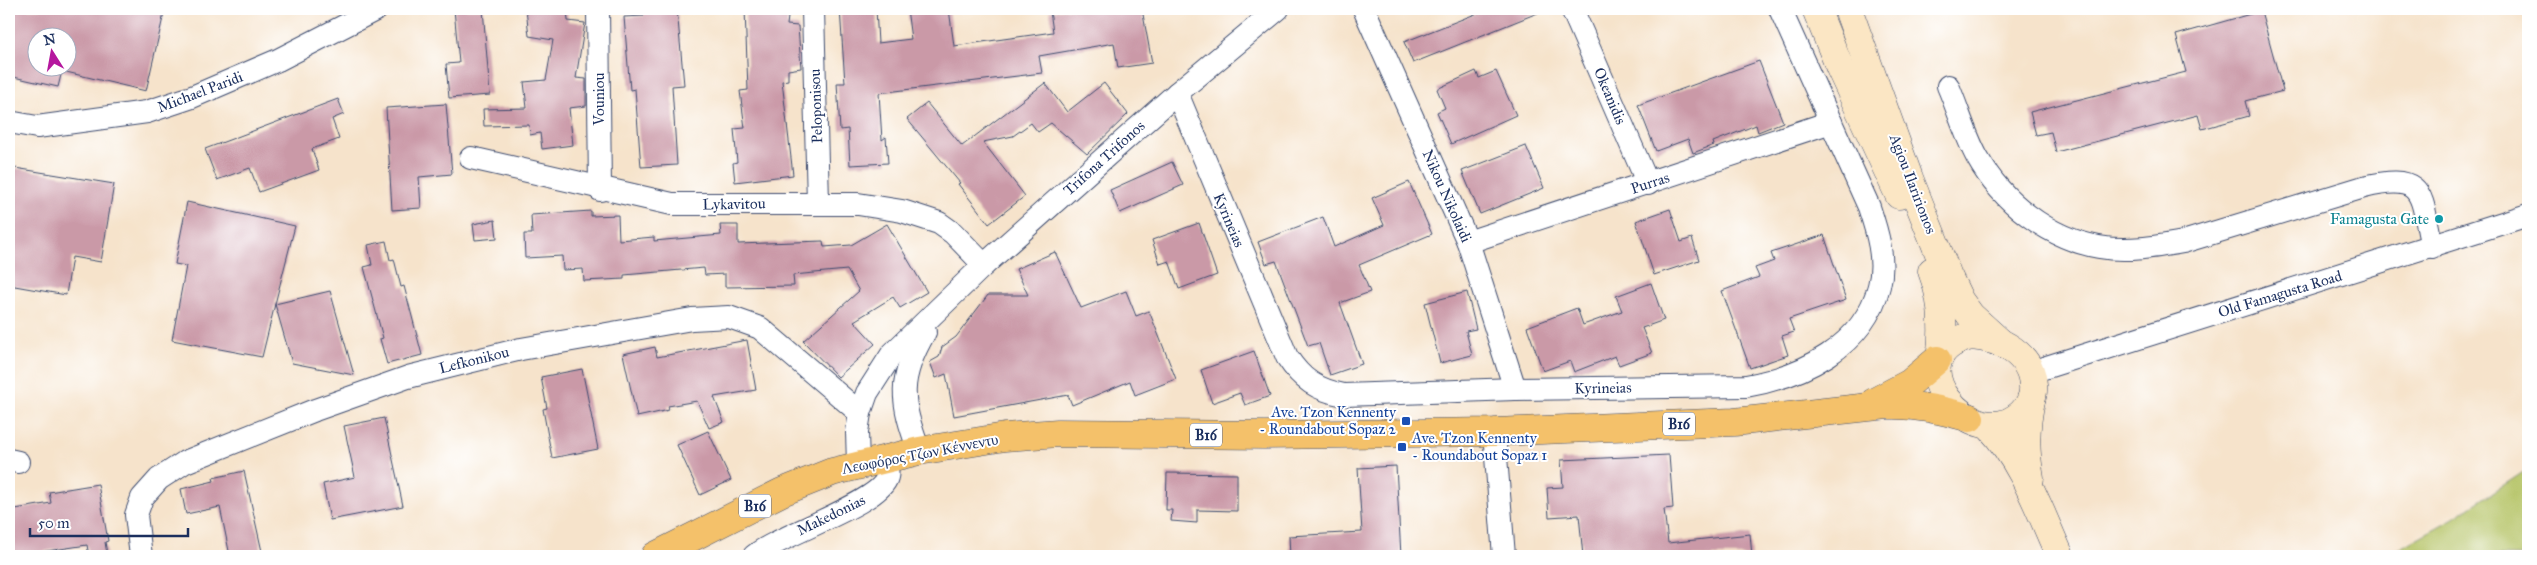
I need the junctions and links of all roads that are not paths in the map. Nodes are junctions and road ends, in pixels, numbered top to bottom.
1 (377, 9) edge
2 (598, 9) edge
3 (813, 9) edge
4 (1278, 9) edge
5 (1364, 9) edge
6 (1572, 9) edge
7 (1780, 9) edge
8 (1816, 9) edge
9 (1848, 9) edge
10 (1948, 86) dead end
11 (1177, 94) junction
12 (9, 122) edge
13 (1831, 122) junction
14 (471, 158) dead end
15 (1648, 184) junction
16 (600, 190) junction
17 (818, 203) junction
18 (2528, 215) edge
19 (1468, 242) junction
20 (2432, 247) junction
21 (984, 265) junction
22 (936, 314) junction
23 (2002, 344) junction
24 (1939, 356) junction
25 (2031, 372) junction
26 (1515, 389) junction
27 (2031, 400) junction
28 (1863, 406) junction
29 (860, 413) junction
30 (1979, 422) junction
31 (1494, 432) junction
32 (919, 451) junction
33 (870, 462) junction
34 (2033, 497) junction
35 (141, 556) edge
36 (655, 556) edge
37 (754, 556) edge
38 (1504, 556) edge
39 (2060, 556) edge

1 - 12 street, Michael Paridi
2 - 16 street, Vouniou
3 - 17 street, Peloponisou
4 - 11 street, Trifona Trifonos
5 - 19 street, Nikou Nikolaidi
6 - 15 street, Okeanidis
7 - 13 street, Kyrineias
8 - 24 main road, Agiou Ilaririonos
9 - 23 main road, Agiou Ilaririonos
10 - 20 street
11 - 21 street, Trifona Trifonos
11 - 26 street, Kyrineias
13 - 15 street, Purras
13 - 26 street, Kyrineias
14 - 16 street, Lykavitou
15 - 19 street, Purras
16 - 17 street, Lykavitou
17 - 21 street, Lykavitou
18 - 20 street, Old Famagusta Road
19 - 26 street, Nikou Nikolaidi
20 - 25 street, Old Famagusta Road
21 - 22 street, Trifona Trifonos
22 - 29 street, Trifona Trifonos
22 - 32 street, Trifona Trifonos
23 - 24 main road
23 - 25 main road
24 - 28 main road, B16
24 - 30 main road
25 - 27 main road
27 - 30 main road
27 - 34 main road
28 - 30 main road, B16
28 - 31 main road, Λεωφόρος Τζων Κέννεντυ / B16
29 - 33 street, Trifona Trifonos
29 - 35 street, Lefkonikou
30 - 34 main road
31 - 32 main road, Λεωφόρος Τζων Κέννεντυ / B16
31 - 38 street
32 - 33 main road, Λεωφόρος Τζων Κέννεντυ / B16
33 - 36 main road, Λεωφόρος Τζων Κέννεντυ / B16
33 - 37 street, Makedonias
34 - 39 main road

